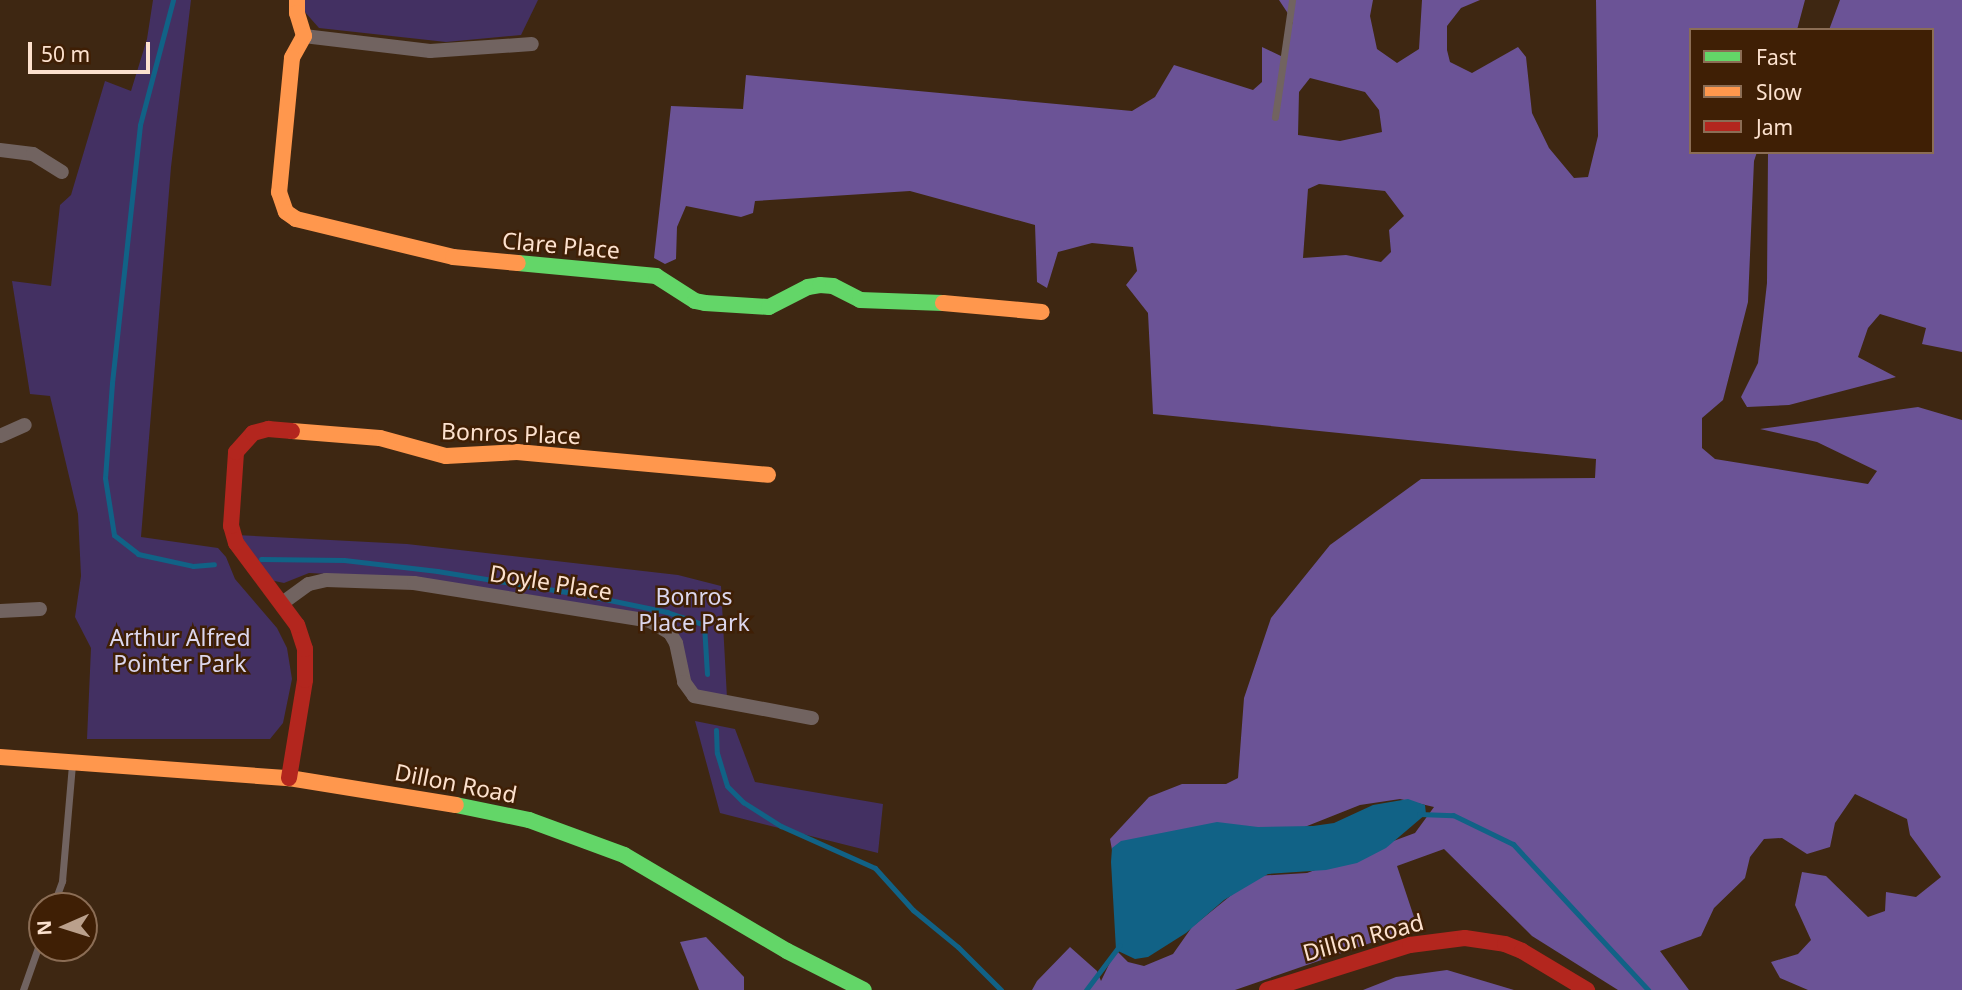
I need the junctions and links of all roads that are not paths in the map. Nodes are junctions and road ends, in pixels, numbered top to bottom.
1 (297, 0) edge
2 (1292, 0) edge
3 (304, 36) junction
4 (532, 44) dead end
5 (1275, 117) dead end
6 (0, 150) edge
7 (62, 172) dead end
8 (1042, 312) dead end
9 (25, 425) dead end
10 (0, 436) edge
11 (768, 475) dead end
12 (281, 604) junction
13 (40, 609) dead end
14 (0, 611) edge
15 (812, 718) dead end
16 (0, 757) edge
17 (72, 763) junction
18 (289, 778) junction
19 (58, 892) edge
20 (33, 962) edge
21 (23, 990) edge
22 (864, 990) edge
23 (1267, 990) edge
24 (1587, 990) edge

1 - 3 street
2 - 5 lane
3 - 4 street
3 - 8 street, Clare Place
6 - 7 street
9 - 10 street
11 - 12 street, Bonros Place
12 - 15 street, Doyle Place
12 - 18 street, Bonros Place
13 - 14 street
16 - 17 street, Dillon Road
17 - 18 street, Dillon Road
17 - 19 lane
18 - 22 street, Dillon Road
20 - 21 lane
23 - 24 street, Dillon Road

